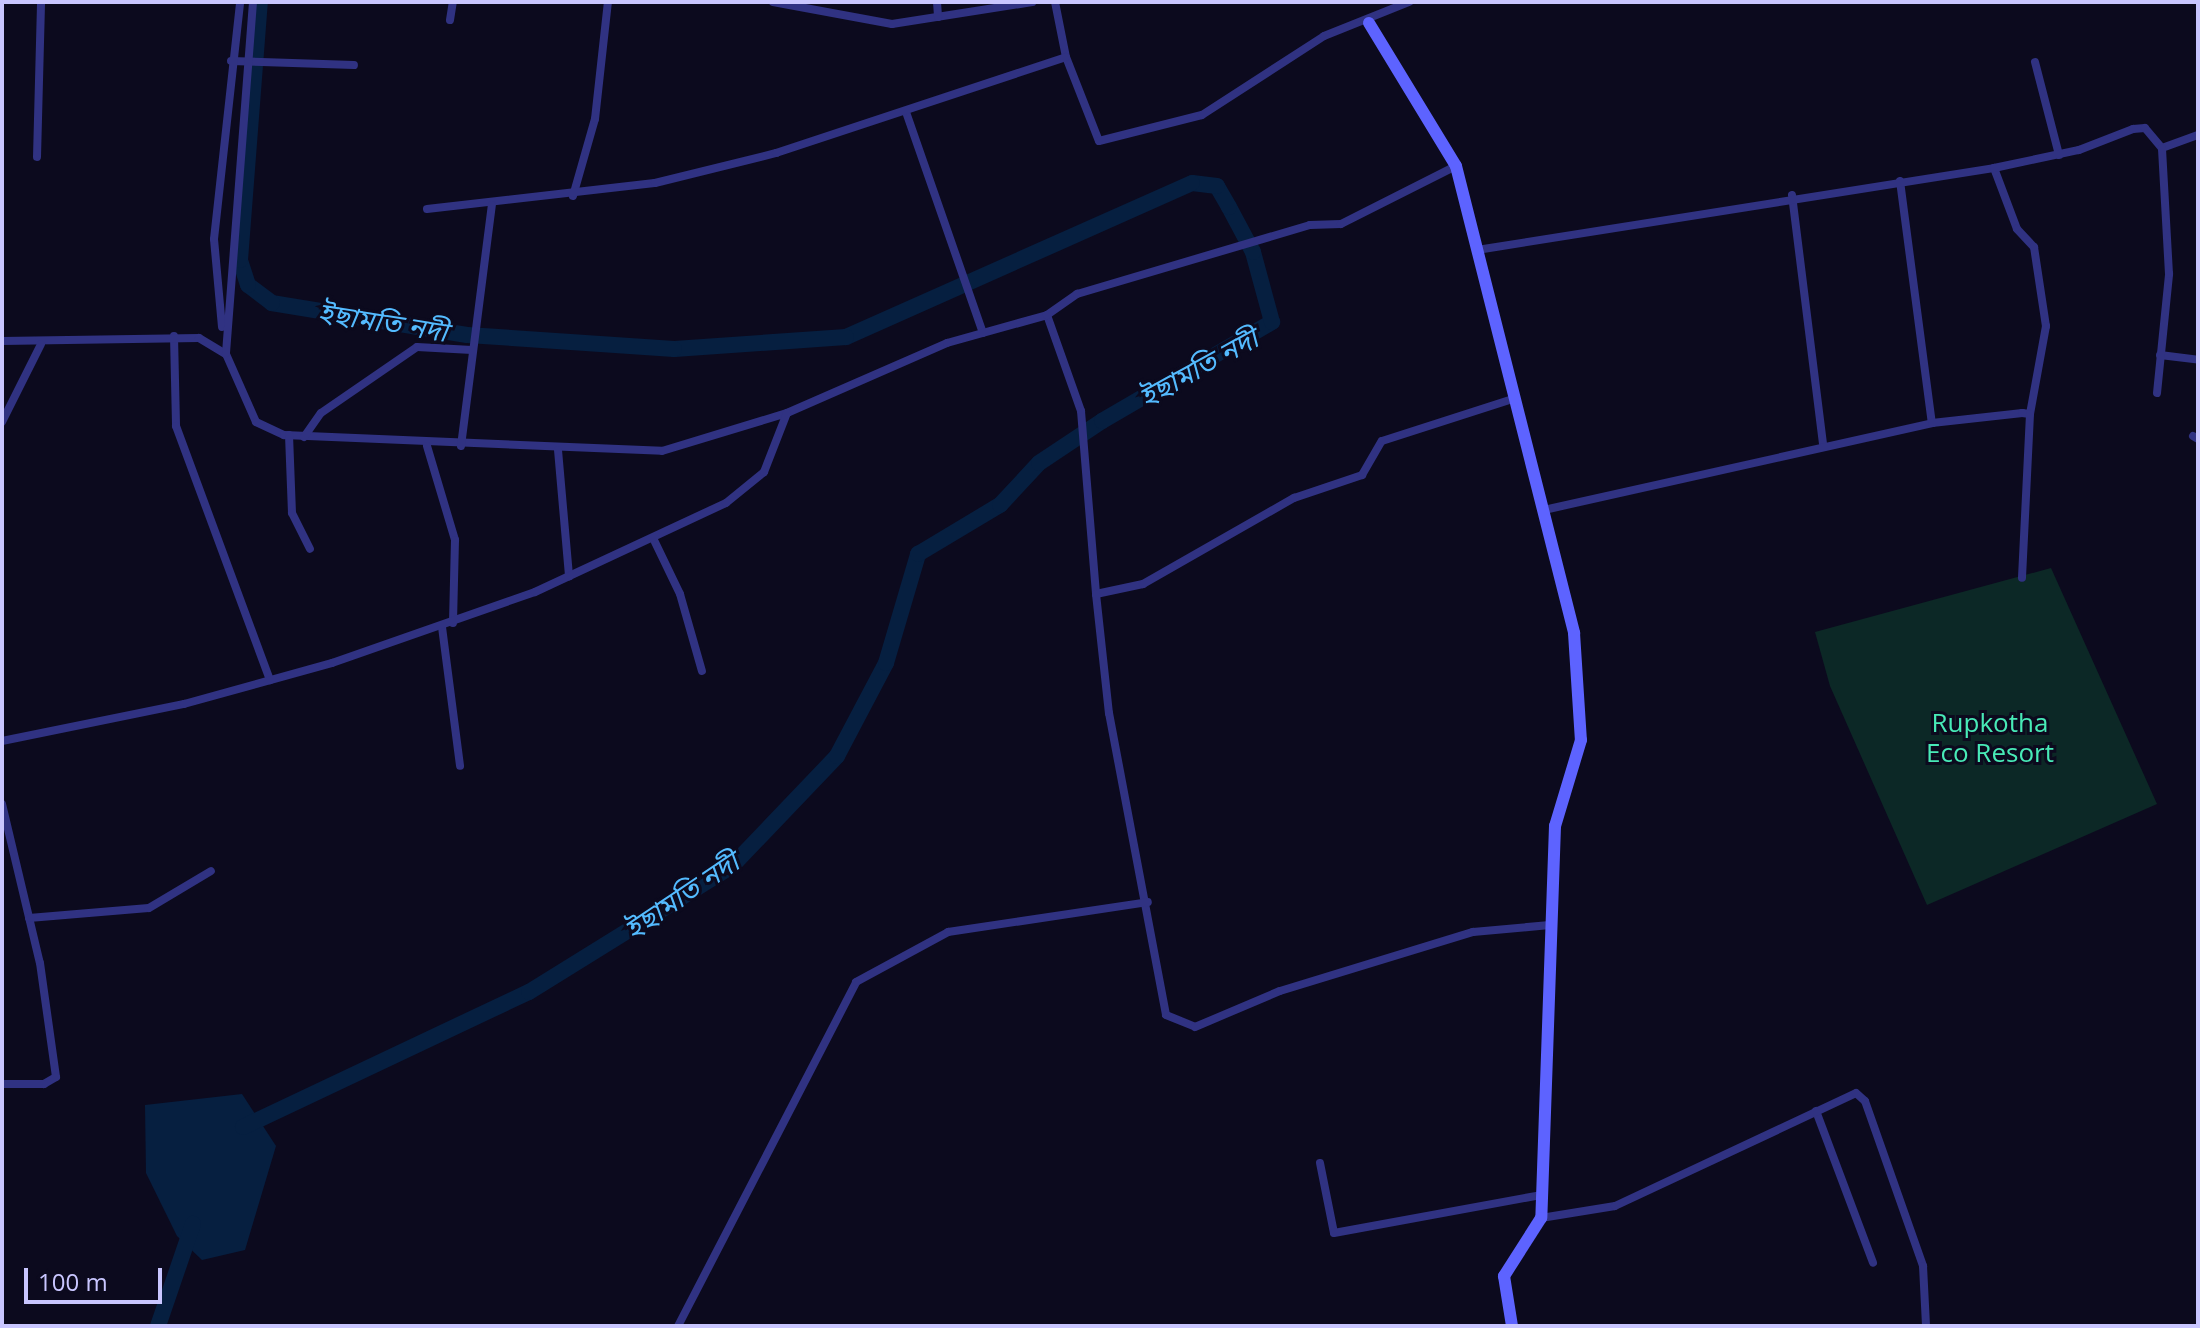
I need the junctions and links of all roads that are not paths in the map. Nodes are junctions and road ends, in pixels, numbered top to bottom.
1 (41, 2) edge
2 (240, 2) edge
3 (253, 2) edge
4 (453, 2) edge
5 (608, 2) edge
6 (773, 2) edge
7 (937, 2) edge
8 (1032, 2) edge
9 (1055, 2) edge
10 (1409, 2) edge
11 (938, 17) junction
12 (450, 20) dead end
13 (1369, 23) junction
14 (1066, 57) junction
15 (231, 61) junction
16 (2035, 62) dead end
17 (354, 65) dead end
18 (906, 112) junction
19 (2198, 135) edge
20 (2162, 148) junction
21 (2059, 155) junction
22 (37, 157) dead end
23 (1456, 166) junction
24 (1994, 168) junction
25 (1900, 181) junction
26 (1792, 195) junction
27 (573, 196) junction
28 (492, 205) junction
29 (427, 209) dead end
30 (1477, 250) junction
31 (1047, 315) junction
32 (983, 333) junction
33 (174, 336) junction
34 (2, 341) edge
35 (41, 344) junction
36 (472, 349) junction
37 (224, 351) junction
38 (2160, 355) junction
39 (2198, 360) edge
40 (2157, 393) dead end
41 (1513, 399) junction
42 (787, 413) junction
43 (2030, 414) junction
44 (2, 422) edge
45 (1932, 423) junction
46 (289, 435) junction
47 (304, 437) junction
48 (1823, 445) junction
49 (427, 446) junction
50 (461, 446) junction
51 (558, 450) junction
52 (1544, 510) junction
53 (654, 540) junction
54 (310, 549) dead end
55 (569, 577) junction
56 (2022, 578) dead end
57 (1096, 594) junction
58 (453, 623) junction
59 (442, 627) junction
60 (702, 671) dead end
61 (270, 680) junction
62 (2, 741) edge
63 (460, 766) dead end
64 (2, 804) edge
65 (211, 871) dead end
66 (1148, 902) junction
67 (29, 918) junction
68 (1550, 925) junction
69 (2, 1084) edge
70 (1816, 1111) junction
71 (1320, 1163) dead end
72 (1541, 1195) junction
73 (1541, 1218) junction
74 (1873, 1263) dead end
75 (678, 1326) edge
76 (1512, 1326) edge
77 (1926, 1326) edge

1 - 22 street
2 - 15 street
3 - 37 street
4 - 12 street
5 - 27 street
6 - 11 street
7 - 11 street
8 - 11 street
9 - 14 street
10 - 13 street
13 - 14 street
13 - 23 street
14 - 18 street
15 - 17 street
15 - 37 street
16 - 21 street
18 - 27 street
18 - 32 street
19 - 20 street
20 - 21 street
20 - 38 street
21 - 24 street
23 - 30 street
23 - 31 street
24 - 25 street
24 - 43 street
25 - 26 street
25 - 45 street
26 - 30 street
26 - 48 street
27 - 28 street
28 - 29 street
28 - 36 street
30 - 41 street
31 - 32 street
31 - 57 street
32 - 42 street
33 - 35 street
33 - 37 street
33 - 61 street
34 - 35 street
35 - 44 street
36 - 47 street
36 - 50 street
37 - 46 street
38 - 39 street
38 - 40 street
41 - 52 street
41 - 57 street
42 - 51 street
42 - 53 street
43 - 45 street
43 - 56 street
45 - 48 street
46 - 47 street
46 - 54 street
47 - 49 street
48 - 52 street
49 - 50 street
49 - 58 street
50 - 51 street
51 - 55 street
52 - 68 street
53 - 55 street
53 - 60 street
55 - 58 street
57 - 66 street
58 - 59 street
59 - 61 street
59 - 63 street
61 - 62 street
64 - 67 street
65 - 67 street
66 - 68 street
66 - 75 street
67 - 69 street
68 - 72 street
70 - 73 street
70 - 74 street
70 - 77 street
71 - 72 street
72 - 73 street
73 - 76 street

